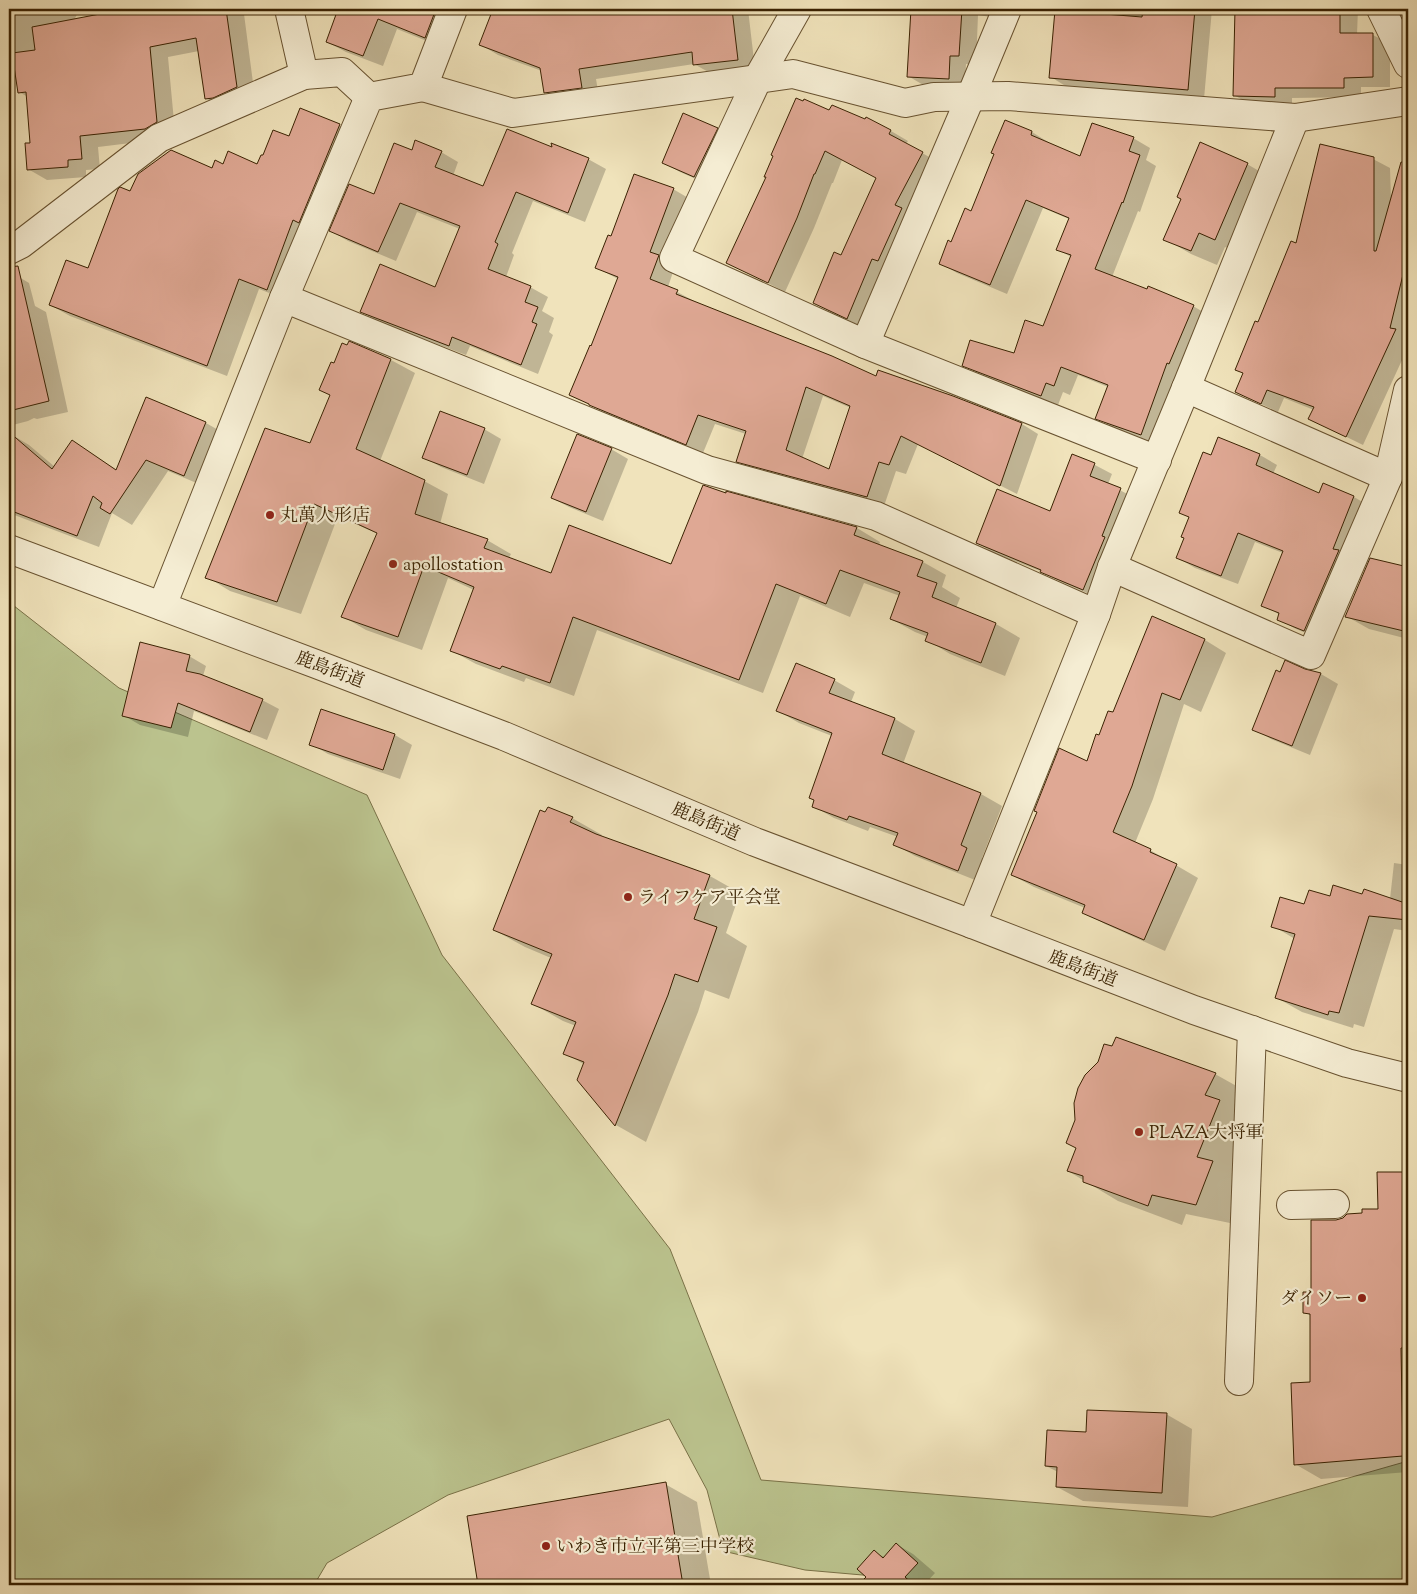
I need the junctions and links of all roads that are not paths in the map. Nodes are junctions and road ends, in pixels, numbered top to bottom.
1 (289, 9) edge
2 (453, 9) edge
3 (797, 9) edge
4 (1007, 9) edge
5 (1381, 9) edge
6 (1408, 64) edge
7 (304, 75) junction
8 (758, 78) junction
9 (423, 87) junction
10 (971, 96) junction
11 (369, 97) junction
12 (1408, 101) edge
13 (1295, 118) junction
14 (9, 250) edge
15 (284, 298) junction
16 (865, 344) junction
17 (1186, 388) junction
18 (1408, 390) edge
19 (1157, 460) junction
20 (1388, 477) junction
21 (9, 549) edge
22 (1112, 567) junction
23 (162, 606) junction
24 (1096, 614) junction
25 (972, 924) junction
26 (1252, 1030) junction
27 (1408, 1078) edge
28 (1291, 1205) dead end
29 (1346, 1207) dead end
30 (1239, 1381) dead end

1 - 7 street
2 - 9 street
3 - 8 street
4 - 10 street
5 - 6 street
7 - 11 street
7 - 14 street
8 - 9 street
8 - 10 street
8 - 16 street
9 - 11 street
10 - 13 street
10 - 16 street
11 - 15 street
12 - 13 street
13 - 17 street
15 - 23 street
15 - 24 street
16 - 19 street
17 - 19 street
17 - 20 street
18 - 20 street
19 - 22 street
20 - 22 street
21 - 23 street, 鹿島街道
22 - 24 street
23 - 25 street, 鹿島街道
24 - 25 street
25 - 26 street, 鹿島街道
26 - 27 street, 鹿島街道
26 - 30 street
28 - 29 street

